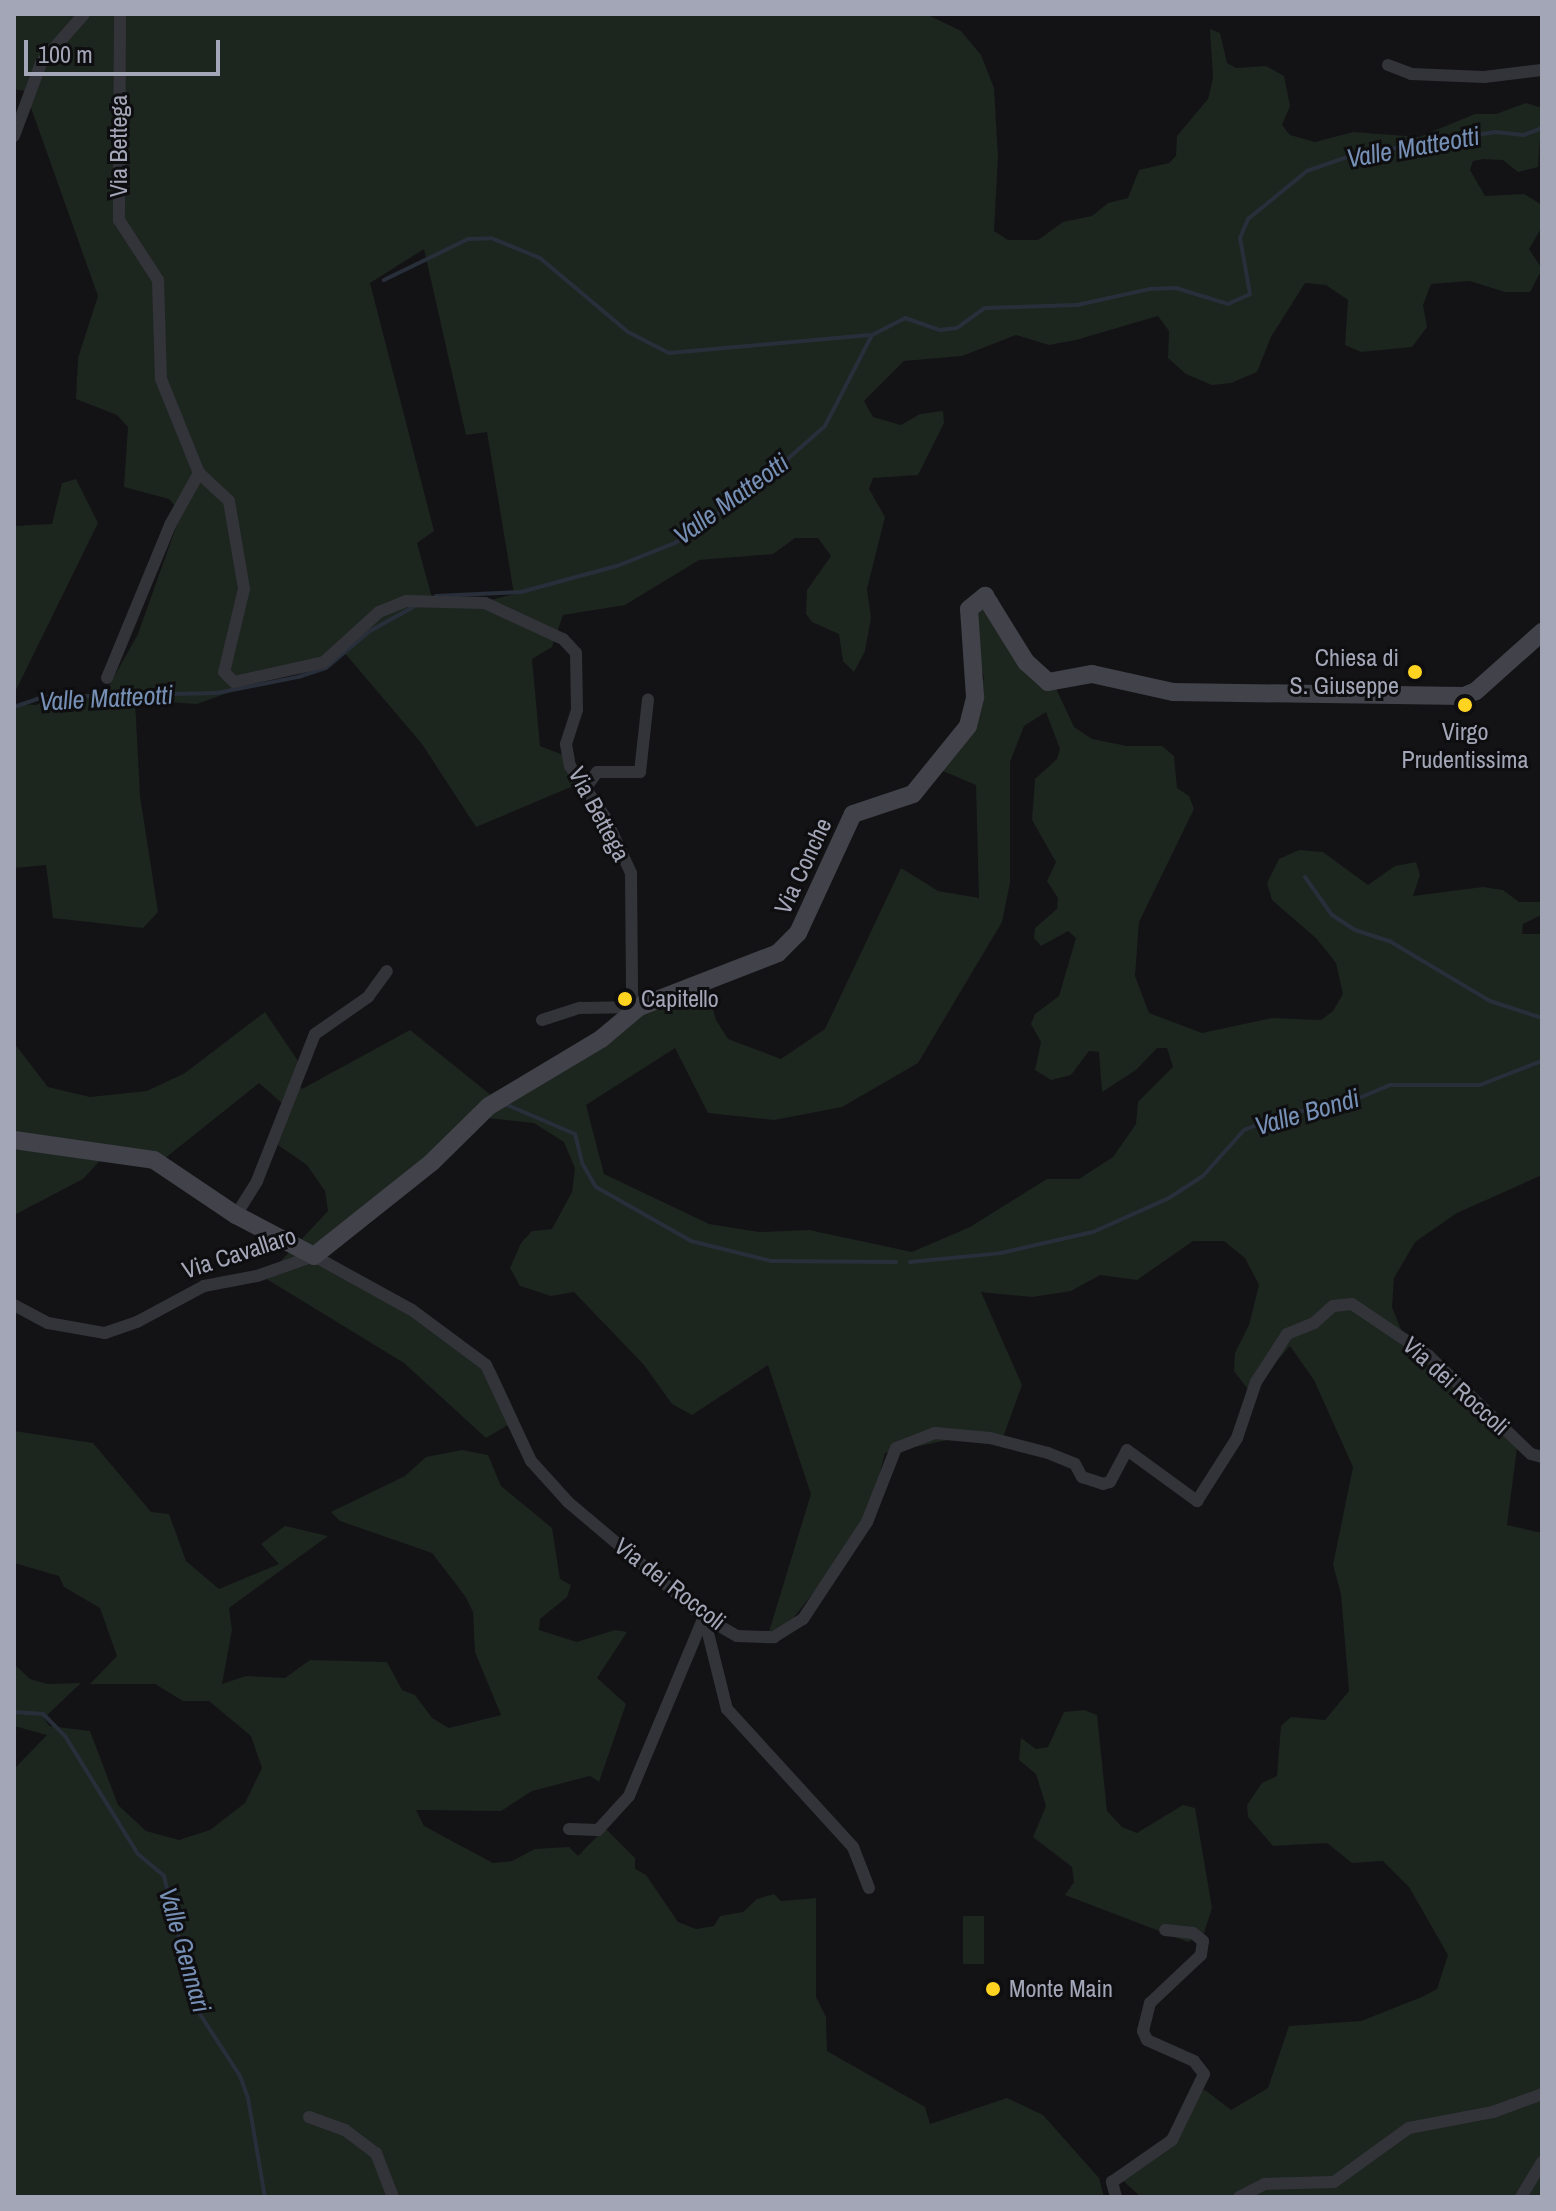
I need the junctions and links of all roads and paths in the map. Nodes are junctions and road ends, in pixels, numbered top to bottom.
1 (84, 14) edge
2 (120, 14) edge
3 (1388, 65) dead end
4 (1542, 70) edge
5 (14, 136) edge
6 (199, 473) junction
7 (1539, 642) edge
8 (107, 678) dead end
9 (648, 699) dead end
10 (584, 790) junction
11 (387, 971) dead end
12 (639, 1007) junction
13 (542, 1020) dead end
14 (14, 1140) edge
15 (236, 1215) junction
16 (314, 1256) junction
17 (14, 1305) edge
18 (1542, 1457) edge
19 (704, 1617) junction
20 (569, 1829) dead end
21 (869, 1888) dead end
22 (1165, 1930) dead end
23 (1542, 2094) edge
24 (309, 2117) dead end
25 (1542, 2162) edge
26 (393, 2197) edge
27 (1116, 2197) edge
28 (1239, 2197) edge
29 (1521, 2197) edge

1 - 5 street
2 - 6 street, Via Bettega
3 - 4 street
6 - 8 street
6 - 10 street, Via Bettega
7 - 12 street, Via Conche
9 - 10 street
10 - 12 street, Via Bettega
11 - 15 street
12 - 13 street
12 - 16 street, Via Conche
14 - 15 street, Via Cavallaro
15 - 16 street, Via Cavallaro
16 - 17 street, Via Cavallaro
16 - 19 street, Via dei Roccoli
18 - 19 street, Via dei Roccoli
19 - 20 street
19 - 21 street
22 - 27 street
23 - 28 street
24 - 26 street
25 - 29 street

